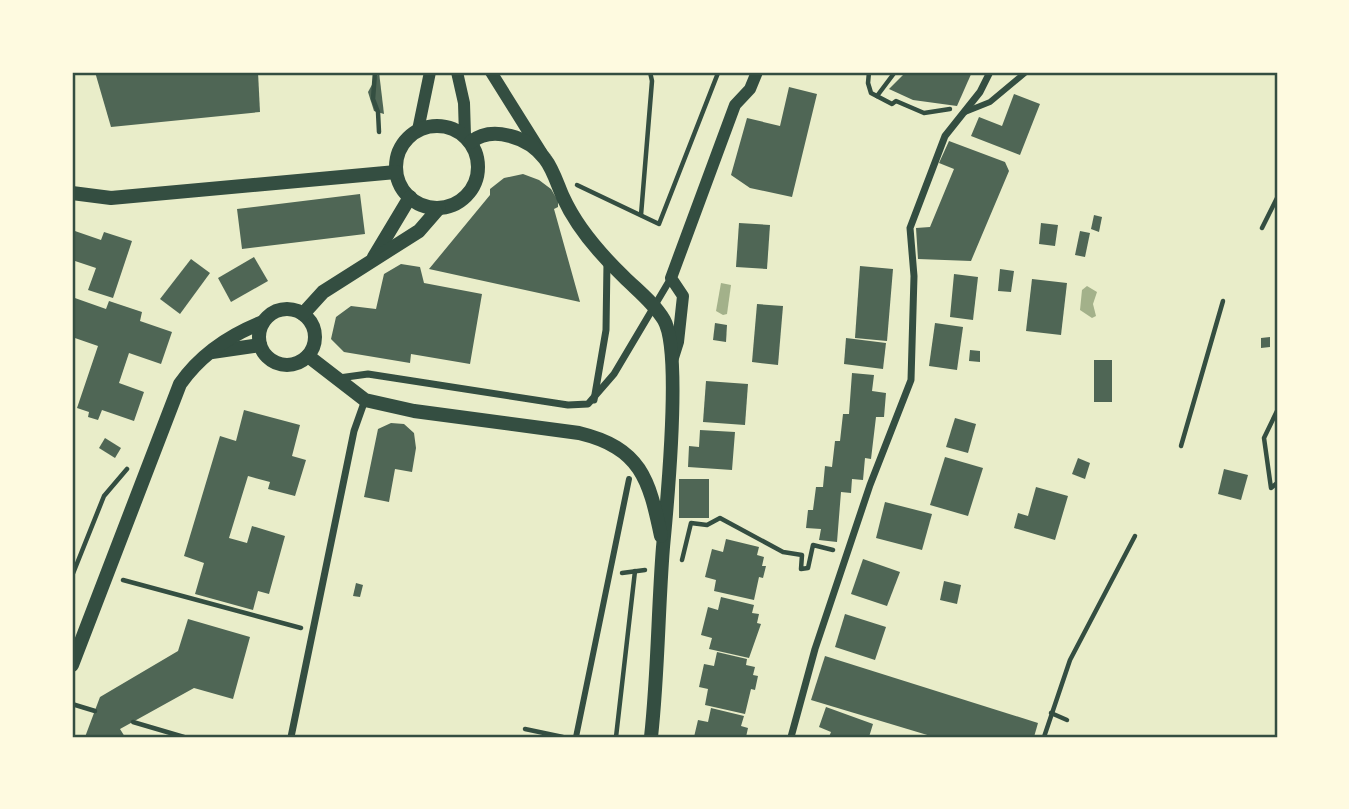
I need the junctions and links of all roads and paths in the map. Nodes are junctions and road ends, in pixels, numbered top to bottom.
1 (375, 72) edge
2 (430, 72) edge
3 (457, 72) edge
4 (491, 72) edge
5 (650, 72) edge
6 (715, 72) edge
7 (757, 72) edge
8 (869, 72) edge
9 (895, 72) edge
10 (990, 72) edge
11 (1026, 72) edge
12 (877, 96) junction
13 (966, 110) junction
14 (418, 130) junction
15 (379, 132) dead end
16 (468, 139) junction
17 (545, 158) junction
18 (396, 172) junction
19 (578, 185) dead end
20 (72, 193) edge
21 (410, 197) junction
22 (1277, 198) edge
23 (439, 208) junction
24 (641, 215) junction
25 (1262, 229) dead end
26 (373, 258) junction
27 (607, 261) junction
28 (671, 278) junction
29 (1223, 301) dead end
30 (655, 308) junction
31 (303, 314) junction
32 (263, 322) junction
33 (260, 345) junction
34 (212, 352) junction
35 (308, 356) junction
36 (671, 364) junction
37 (338, 378) junction
38 (365, 400) junction
39 (593, 401) junction
40 (1277, 411) edge
41 (1181, 446) dead end
42 (130, 466) dead end
43 (629, 479) dead end
44 (1277, 482) edge
45 (1135, 536) dead end
46 (663, 548) junction
47 (848, 554) junction
48 (663, 569) junction
49 (635, 571) junction
50 (609, 574) junction
51 (106, 575) junction
52 (72, 576) edge
53 (312, 631) junction
54 (72, 666) edge
55 (72, 704) edge
56 (95, 711) dead end
57 (1051, 713) junction
58 (1067, 720) dead end
59 (133, 722) dead end
60 (525, 729) dead end
61 (556, 736) edge
62 (184, 737) edge
63 (291, 737) edge
64 (576, 737) edge
65 (616, 737) edge
66 (651, 737) edge
67 (791, 737) edge
68 (1044, 737) edge

1 - 15 path
2 - 14 street
3 - 16 street
4 - 17 street
5 - 24 path
6 - 24 path
7 - 28 street
8 - 12 path
9 - 12 path
10 - 13 street
11 - 13 street
12 - 13 path
13 - 47 street
14 - 16 main road
14 - 18 main road
16 - 17 main road
16 - 23 main road
17 - 27 main road
18 - 20 main road
18 - 21 main road
19 - 24 path
21 - 23 main road
21 - 26 main road
22 - 25 lane
23 - 26 main road
26 - 31 main road
27 - 30 main road
27 - 39 street
28 - 30 street
28 - 36 street
29 - 41 lane
30 - 36 main road
30 - 39 street
31 - 32 main road
31 - 35 main road
32 - 33 main road
32 - 34 main road
33 - 34 main road
33 - 35 main road
34 - 51 main road
35 - 37 main road
36 - 46 main road
37 - 38 main road
37 - 39 street
38 - 46 main road
38 - 53 street
40 - 44 path
42 - 52 path
43 - 50 street
45 - 57 lane
46 - 48 main road
47 - 48 path
47 - 67 street
48 - 49 path
48 - 66 main road
49 - 50 path
49 - 65 path
50 - 64 street
51 - 53 path
51 - 54 main road
53 - 63 street
55 - 56 path
57 - 58 lane
57 - 68 lane
59 - 62 path
60 - 61 path

